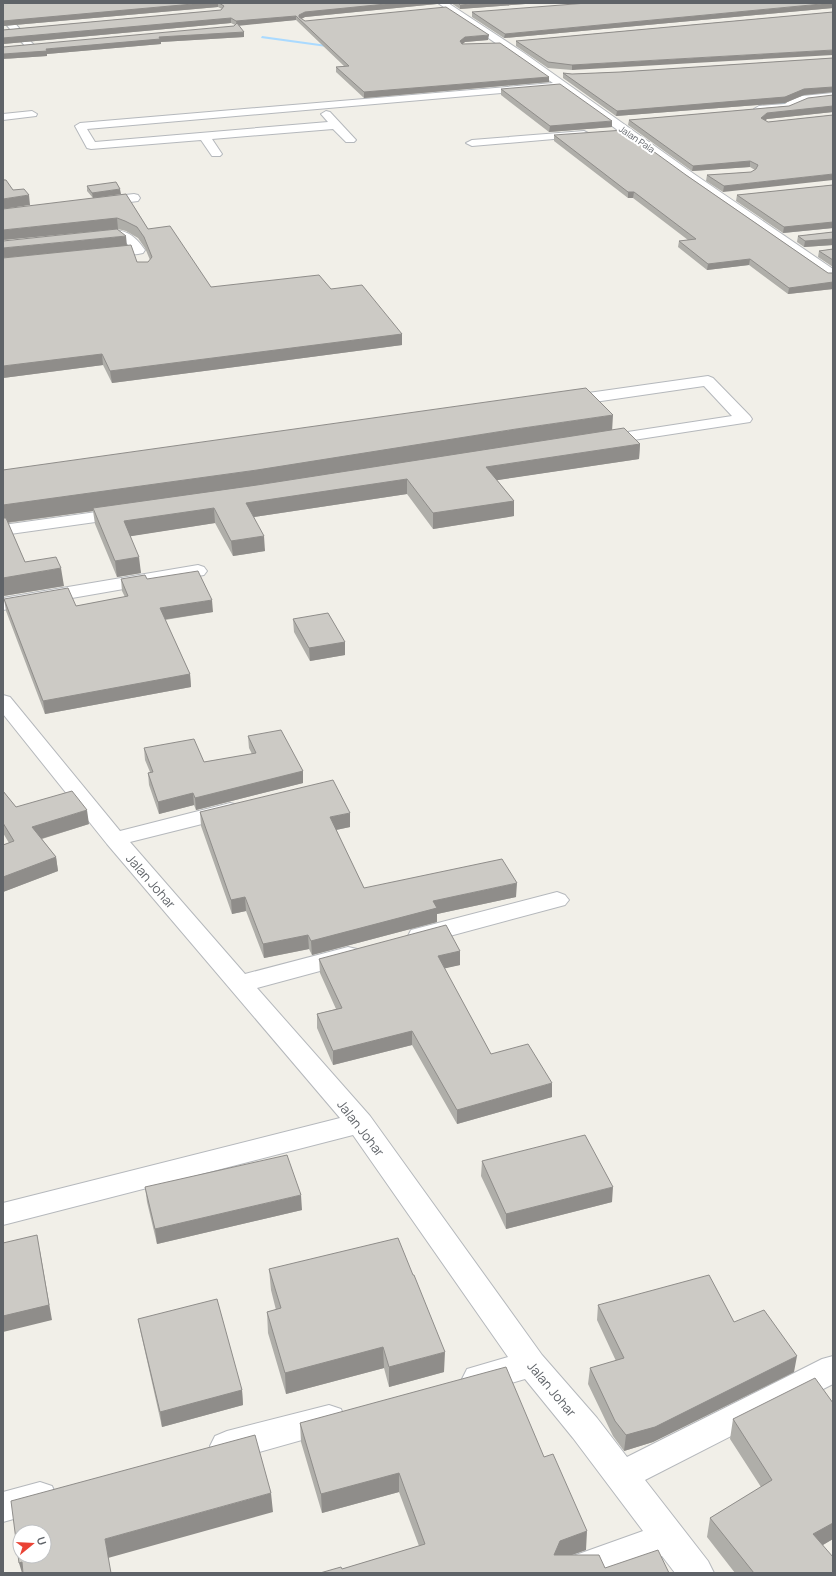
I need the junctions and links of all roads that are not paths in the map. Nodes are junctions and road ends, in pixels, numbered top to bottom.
1 (441, 6) edge
2 (473, 13) edge
3 (458, 14) junction
4 (3, 15) edge
5 (30, 28) edge
6 (14, 29) junction
7 (3, 30) edge
8 (518, 41) edge
9 (502, 43) junction
10 (488, 44) edge
11 (16, 46) edge
12 (564, 80) junction
13 (833, 96) edge
14 (319, 106) junction
15 (750, 110) edge
16 (32, 114) dead end
17 (3, 117) edge
18 (336, 125) junction
19 (628, 129) junction
20 (269, 131) junction
21 (594, 133) edge
22 (648, 134) edge
23 (204, 136) junction
24 (350, 140) dead end
25 (139, 142) junction
26 (278, 142) dead end
27 (472, 143) dead end
28 (146, 153) dead end
29 (216, 154) dead end
30 (705, 176) dead end
31 (690, 178) junction
32 (737, 196) edge
33 (134, 198) dead end
34 (722, 198) junction
35 (88, 203) edge
36 (759, 207) edge
37 (737, 210) junction
38 (86, 236) edge
39 (804, 237) edge
40 (781, 239) junction
41 (818, 251) edge
42 (803, 253) junction
43 (93, 255) edge
44 (833, 275) edge
45 (551, 404) edge
46 (587, 442) edge
47 (142, 511) edge
48 (3, 530) edge
49 (198, 571) edge
50 (3, 604) edge
51 (3, 700) edge
52 (253, 804) edge
53 (115, 839) junction
54 (557, 900) dead end
55 (398, 942) edge
56 (368, 950) edge
57 (239, 984) junction
58 (360, 1123) junction
59 (3, 1214) edge
60 (531, 1364) junction
61 (833, 1369) edge
62 (447, 1387) edge
63 (355, 1412) edge
64 (202, 1453) edge
65 (621, 1476) junction
66 (64, 1490) edge
67 (3, 1507) edge
68 (669, 1537) junction
69 (571, 1573) edge
70 (696, 1573) edge

1 - 3 street, Jalan Pala
2 - 3 street
3 - 9 street, Jalan Pala
4 - 6 street
5 - 6 street
6 - 7 street
6 - 11 street
8 - 9 street
9 - 10 street
9 - 12 street, Jalan Pala
12 - 14 street
12 - 19 street, Jalan Pala
13 - 15 street
14 - 18 street
14 - 25 street
16 - 17 street
18 - 20 street
18 - 24 street
19 - 22 street
19 - 31 street, Jalan Pala
20 - 23 street
20 - 26 street
21 - 27 street
23 - 25 street
23 - 29 street
25 - 28 street
30 - 31 street
31 - 34 street, Jalan Pala
32 - 34 street
33 - 35 street
34 - 37 street, Jalan Pala
36 - 37 street
37 - 40 street, Jalan Pala
38 - 43 street
39 - 40 street
40 - 42 street, Jalan Pala
41 - 42 street
42 - 44 street, Jalan Pala
45 - 46 street
47 - 48 street
49 - 50 street
51 - 53 street, Jalan Johar
52 - 53 street
53 - 57 street, Jalan Johar
54 - 55 street
56 - 57 street
57 - 58 street, Jalan Johar
58 - 59 street
58 - 60 street, Jalan Johar
60 - 62 street
60 - 65 street, Jalan Johar
61 - 65 street
63 - 64 street
65 - 68 street, Jalan Johar
66 - 67 street
68 - 69 street
68 - 70 street, Jalan Johar

